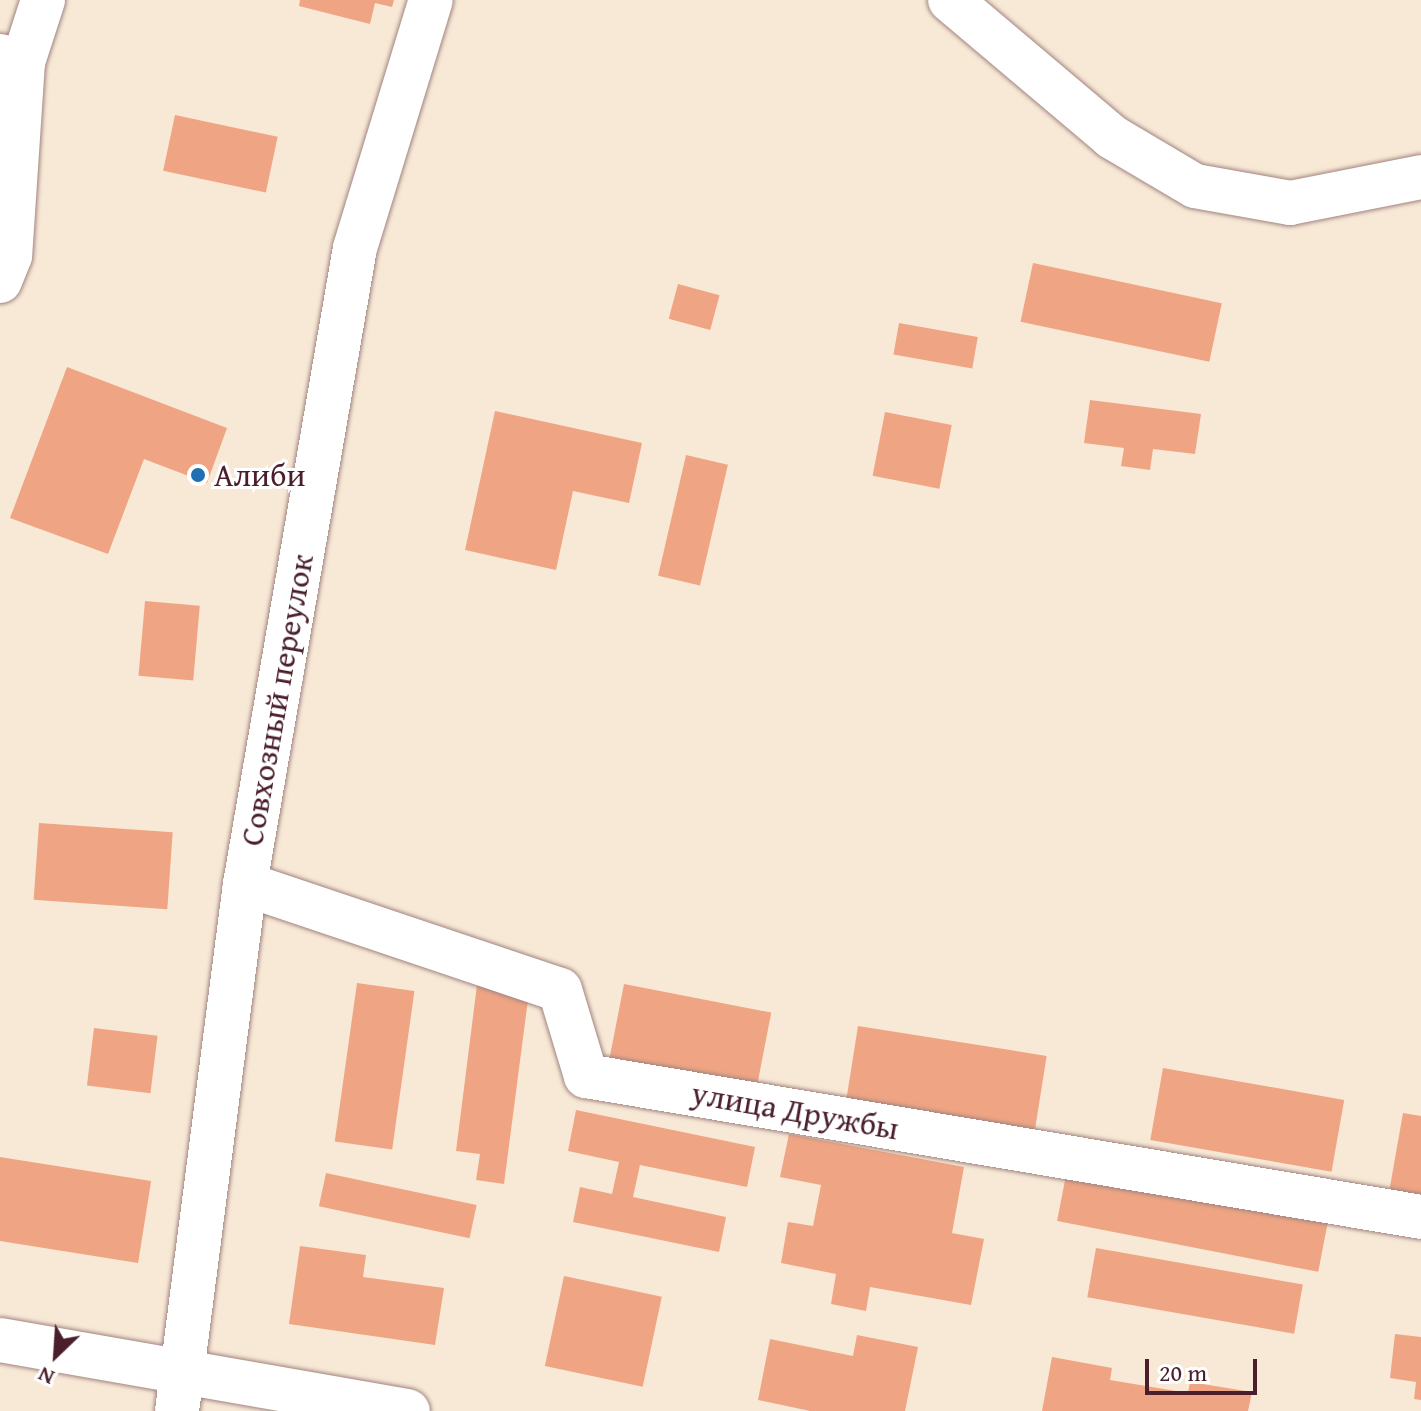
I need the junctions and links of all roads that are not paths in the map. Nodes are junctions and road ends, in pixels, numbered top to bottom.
1 (43, 0) edge
2 (431, 0) edge
3 (950, 0) edge
4 (12, 59) edge
5 (0, 109) edge
6 (1421, 177) edge
7 (0, 281) edge
8 (245, 884) junction
9 (1421, 1217) edge
10 (0, 1340) edge
11 (180, 1392) edge
12 (408, 1411) edge

1 - 4 street
2 - 8 street, Совхозный переулок
3 - 6 street
4 - 5 street
4 - 7 street
8 - 9 street, улица Дружбы
8 - 11 street, Совхозный переулок
10 - 11 street
11 - 12 street

